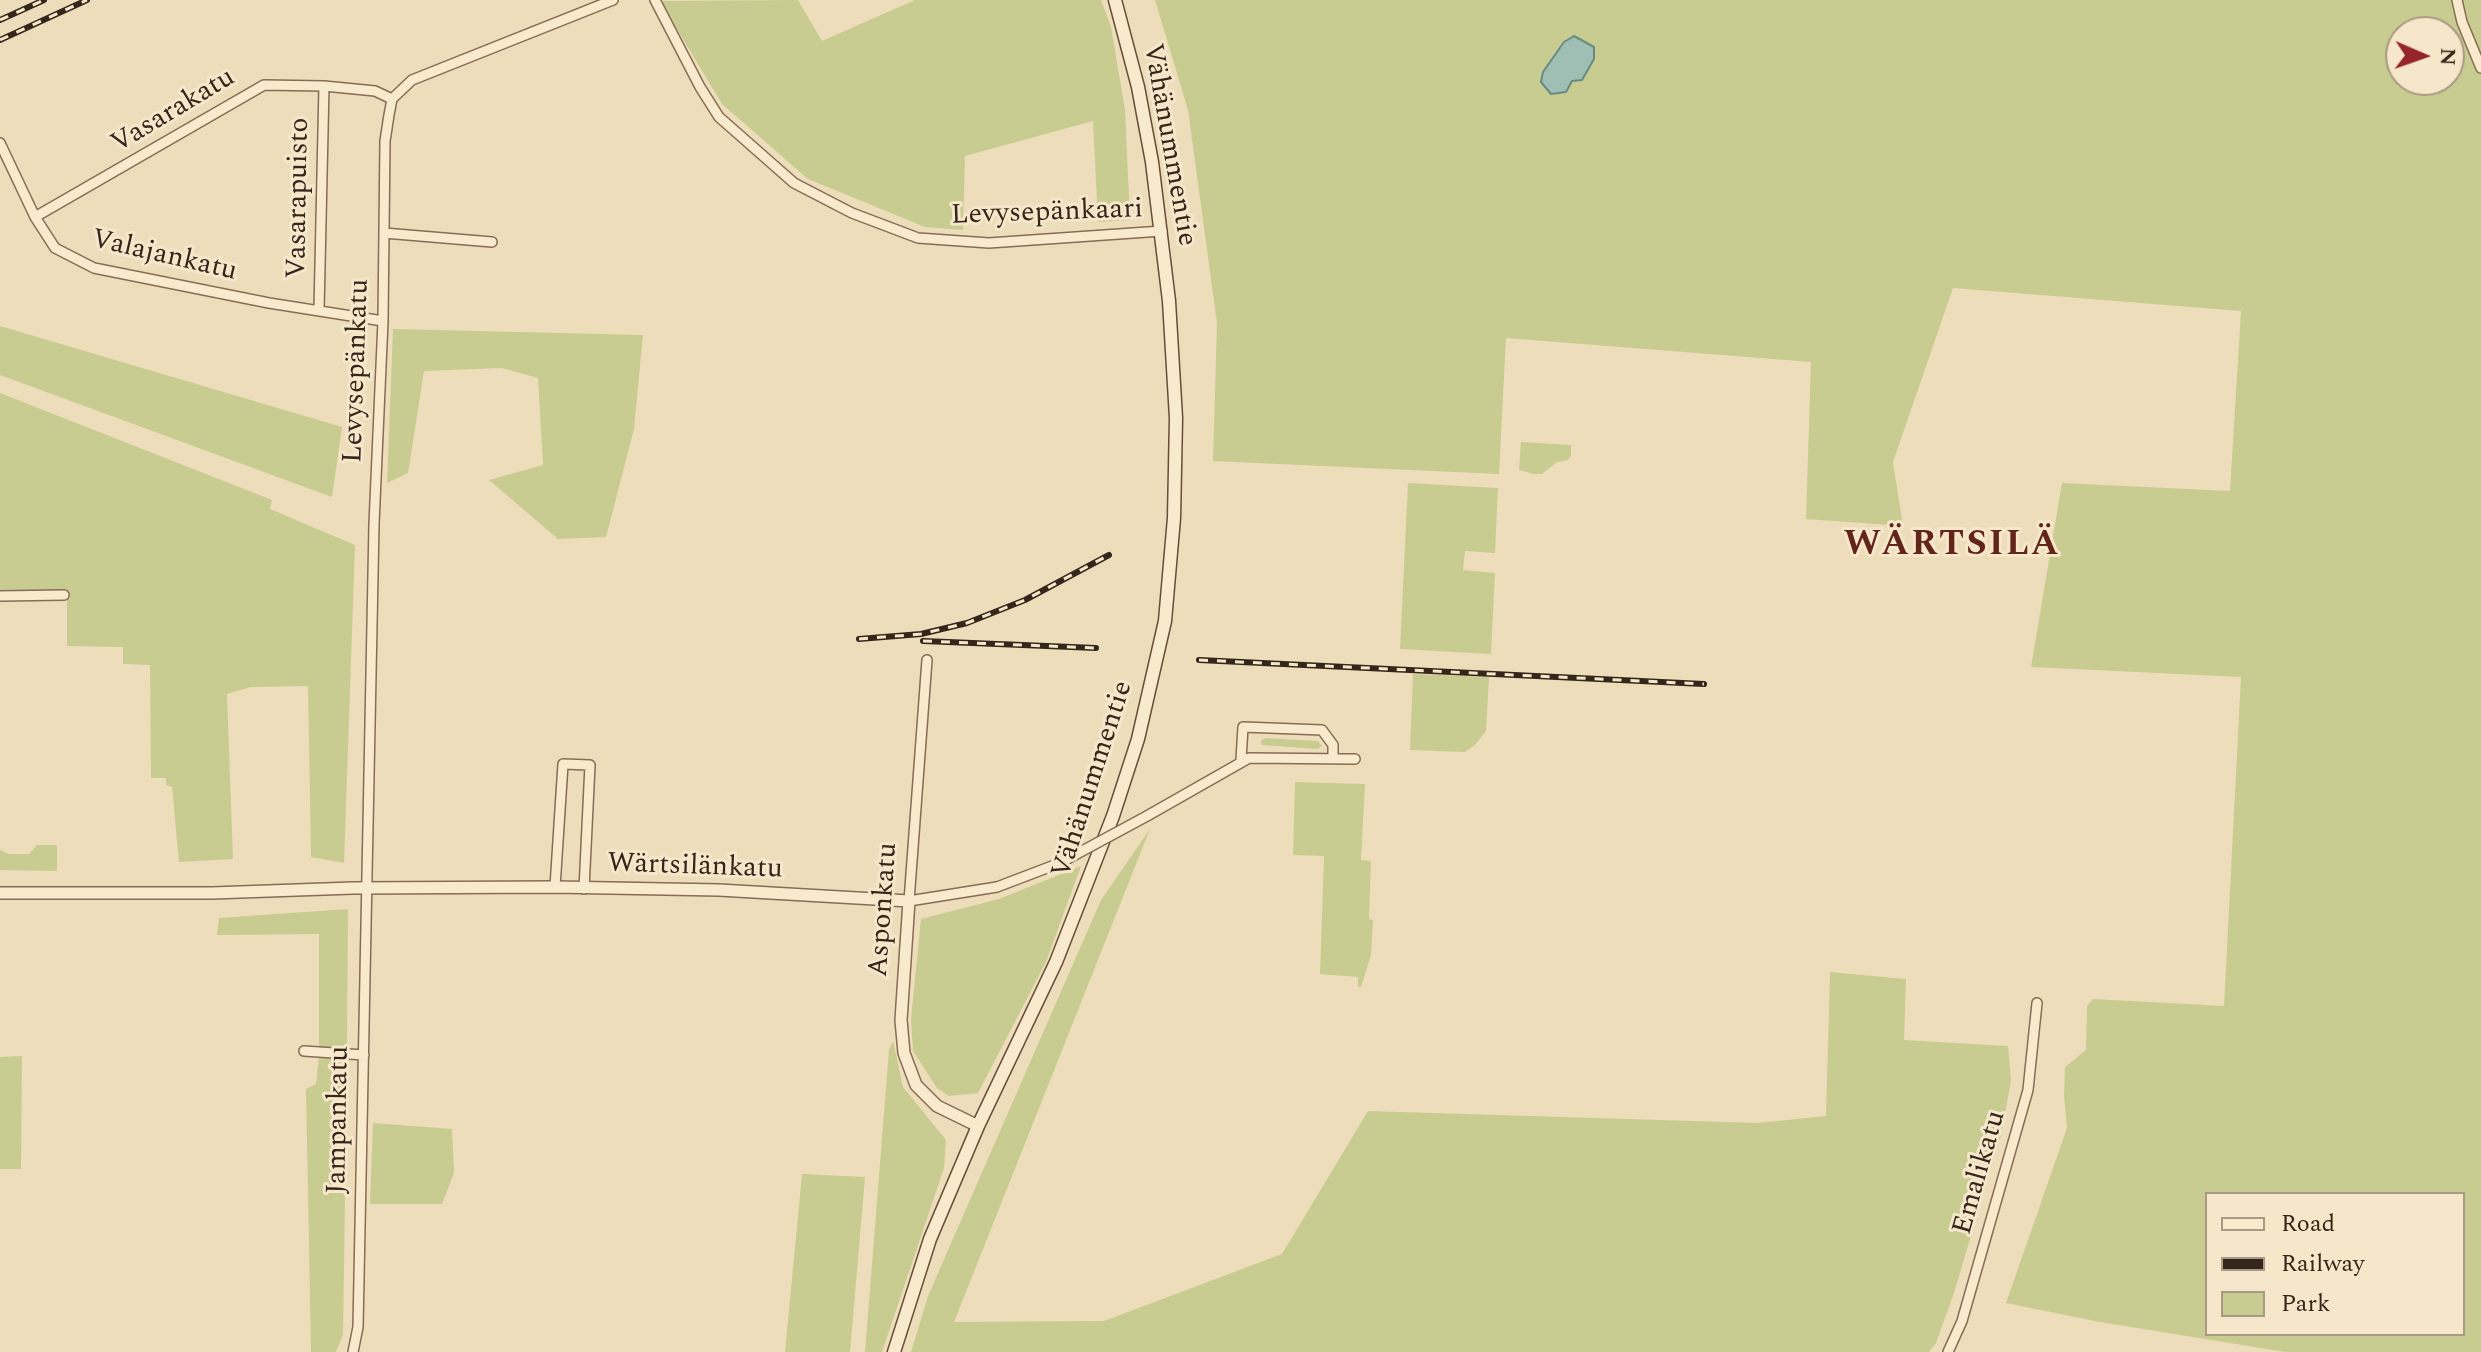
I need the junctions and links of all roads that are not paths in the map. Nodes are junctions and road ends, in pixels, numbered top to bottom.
1 (613, 0) edge
2 (655, 0) edge
3 (1115, 0) edge
4 (2457, 0) edge
5 (2481, 68) edge
6 (324, 86) junction
7 (392, 99) junction
8 (0, 143) edge
9 (35, 217) junction
10 (1162, 231) junction
11 (384, 233) junction
12 (492, 242) dead end
13 (319, 310) junction
14 (383, 321) junction
15 (64, 595) dead end
16 (0, 596) edge
17 (927, 660) dead end
18 (1333, 758) junction
19 (1355, 759) dead end
20 (1241, 760) junction
21 (555, 887) junction
22 (366, 888) junction
23 (584, 889) junction
24 (0, 893) edge
25 (909, 901) junction
26 (2037, 1003) dead end
27 (304, 1051) dead end
28 (364, 1055) junction
29 (978, 1126) junction
30 (353, 1352) edge
31 (894, 1352) edge
32 (1948, 1352) edge

1 - 7 street
2 - 10 street, Levysepänkaari
3 - 10 main road, Vähänummentie
4 - 5 street
6 - 7 street, Vasarakatu
6 - 9 street, Vasarakatu
6 - 13 street, Vasarapuisto
7 - 11 street, Levysepänkatu
8 - 9 street, Valajankatu
9 - 13 street, Valajankatu
10 - 29 main road, Vähänummentie
11 - 12 street
11 - 14 street, Levysepänkatu
13 - 14 street, Valajankatu
14 - 22 street, Levysepänkatu
15 - 16 street
17 - 25 street, Asponkatu
18 - 19 street, Wärtsilänkatu
18 - 20 street, Wärtsilänkatu
18 - 20 street
20 - 25 street, Wärtsilänkatu, bridge
21 - 22 street, Wärtsilänkatu
21 - 23 street, Wärtsilänkatu
21 - 23 street
22 - 24 street, Wärtsilänkatu
22 - 28 street, Jampankatu
23 - 25 street, Wärtsilänkatu
25 - 29 street, Asponkatu
26 - 32 street, Emalikatu
27 - 28 street
28 - 30 street, Jampankatu
29 - 31 main road, Vähänummentie

